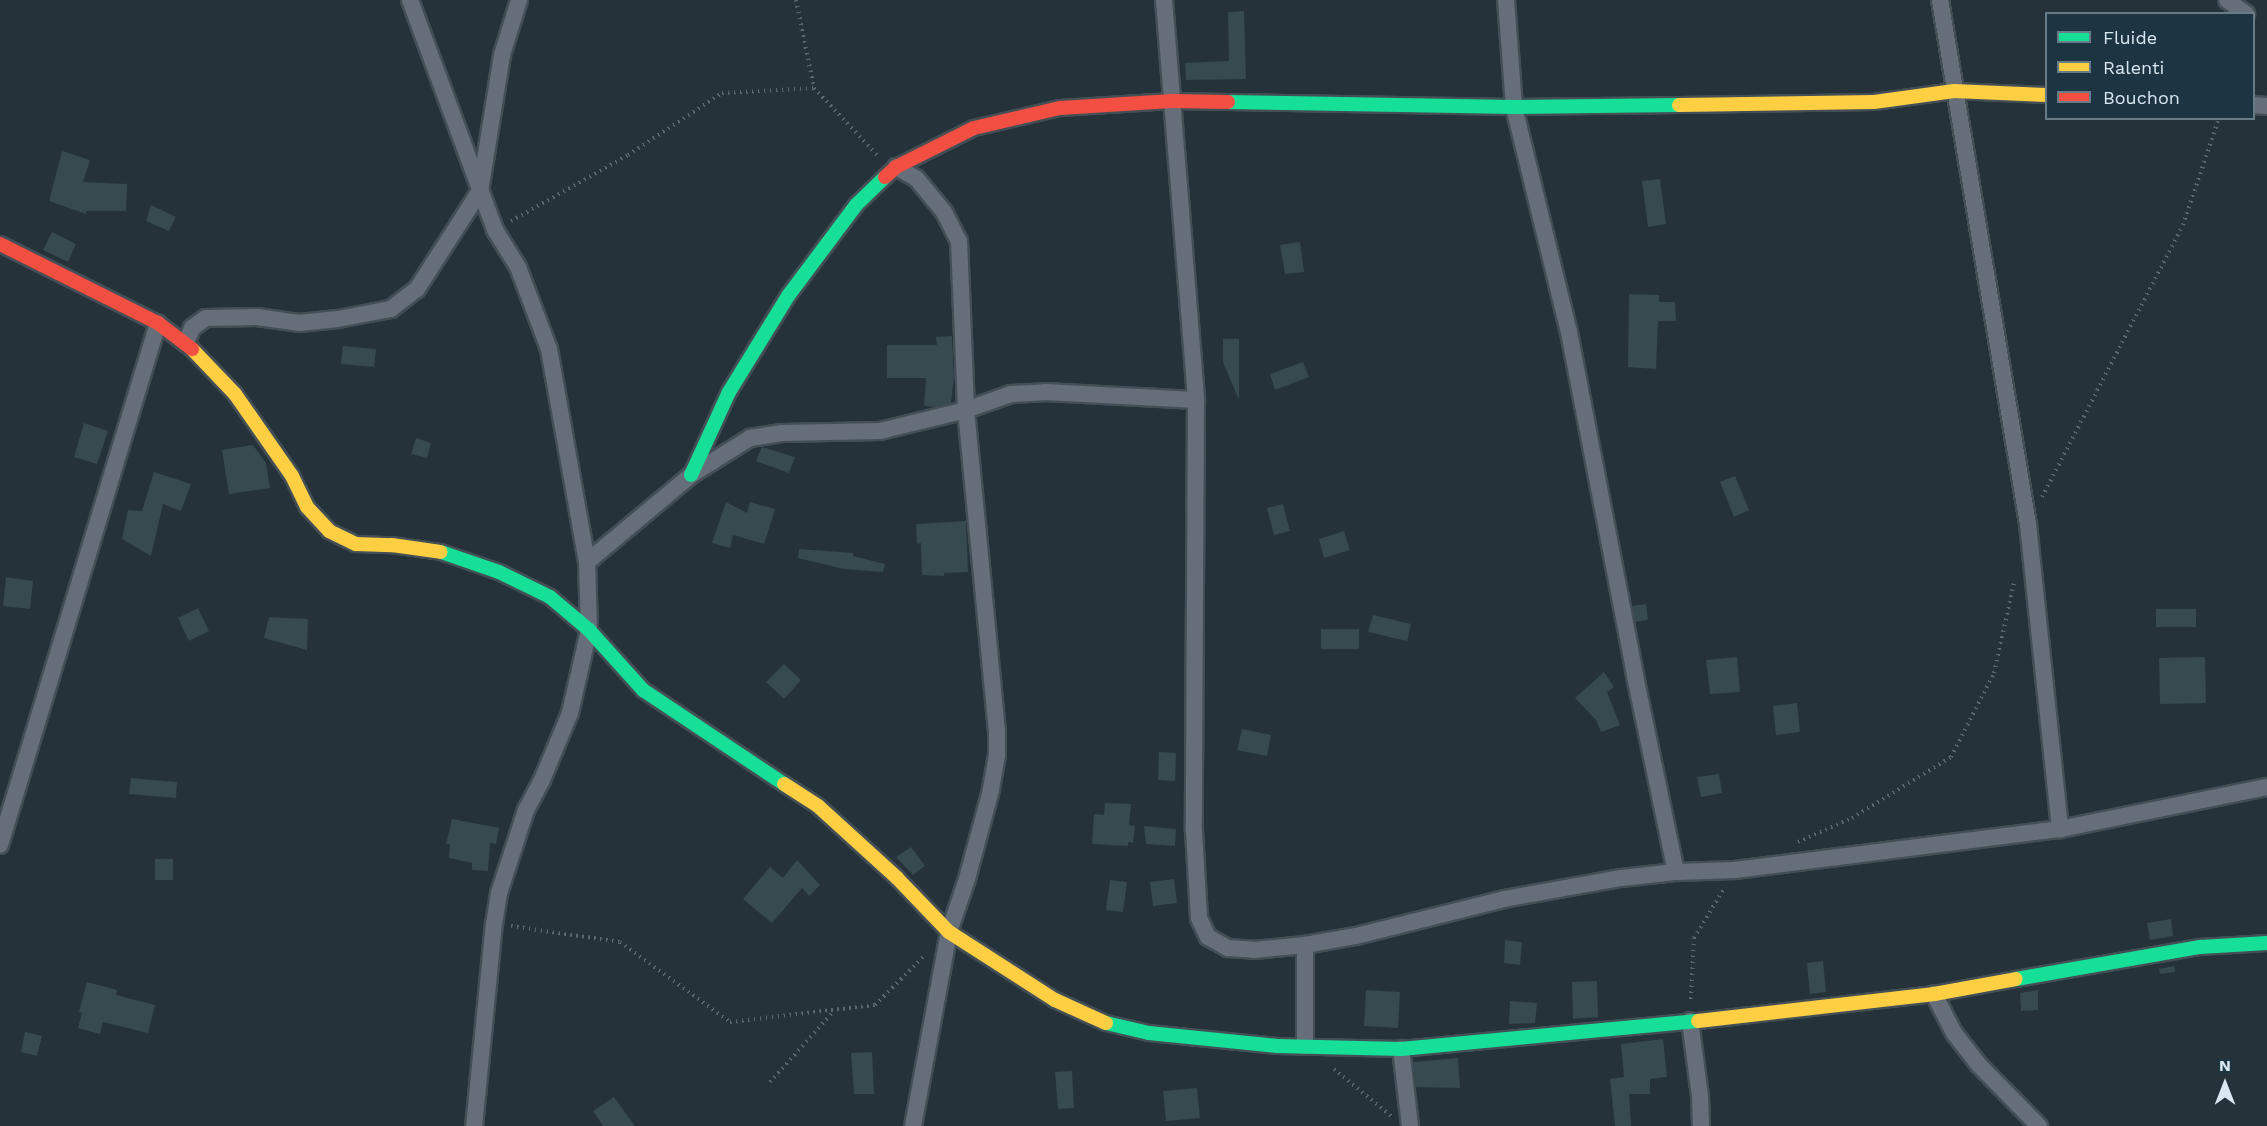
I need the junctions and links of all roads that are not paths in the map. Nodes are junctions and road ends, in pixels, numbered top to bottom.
1 (410, 0) edge
2 (519, 0) edge
3 (1164, 0) edge
4 (1506, 0) edge
5 (1940, 0) edge
6 (2227, 0) edge
7 (2243, 12) edge
8 (1954, 92) junction
9 (2045, 95) edge
10 (1172, 101) junction
11 (1514, 107) junction
12 (896, 167) junction
13 (480, 191) junction
14 (0, 244) edge
15 (158, 323) junction
16 (186, 343) junction
17 (1196, 400) junction
18 (966, 410) junction
19 (691, 476) junction
20 (587, 562) junction
21 (589, 630) junction
22 (2267, 787) edge
23 (2060, 829) junction
24 (0, 845) edge
25 (1676, 872) junction
26 (949, 932) junction
27 (2267, 943) edge
28 (1305, 945) junction
29 (1934, 994) junction
30 (1690, 1021) junction
31 (1305, 1046) junction
32 (1401, 1049) junction
33 (1403, 1123) edge
34 (474, 1126) edge
35 (913, 1126) edge
36 (1701, 1126) edge
37 (2039, 1126) edge

1 - 13 street
2 - 13 street
3 - 10 street
4 - 11 street
5 - 8 street
6 - 7 street
8 - 9 main road
8 - 11 main road
8 - 23 street
10 - 11 main road
10 - 12 main road
10 - 17 street
11 - 25 street
12 - 18 street
12 - 19 main road
13 - 16 street
13 - 20 street
14 - 15 main road
15 - 16 main road
15 - 24 street
16 - 21 main road
17 - 18 street
17 - 28 street
18 - 19 street
18 - 26 street
19 - 20 street
20 - 21 street
21 - 26 main road
21 - 34 street
22 - 23 street
23 - 25 street
25 - 28 street
26 - 31 main road
26 - 35 street
27 - 29 main road
28 - 31 street
29 - 30 main road
29 - 37 street
30 - 32 main road
30 - 36 street
31 - 32 main road
32 - 33 street

